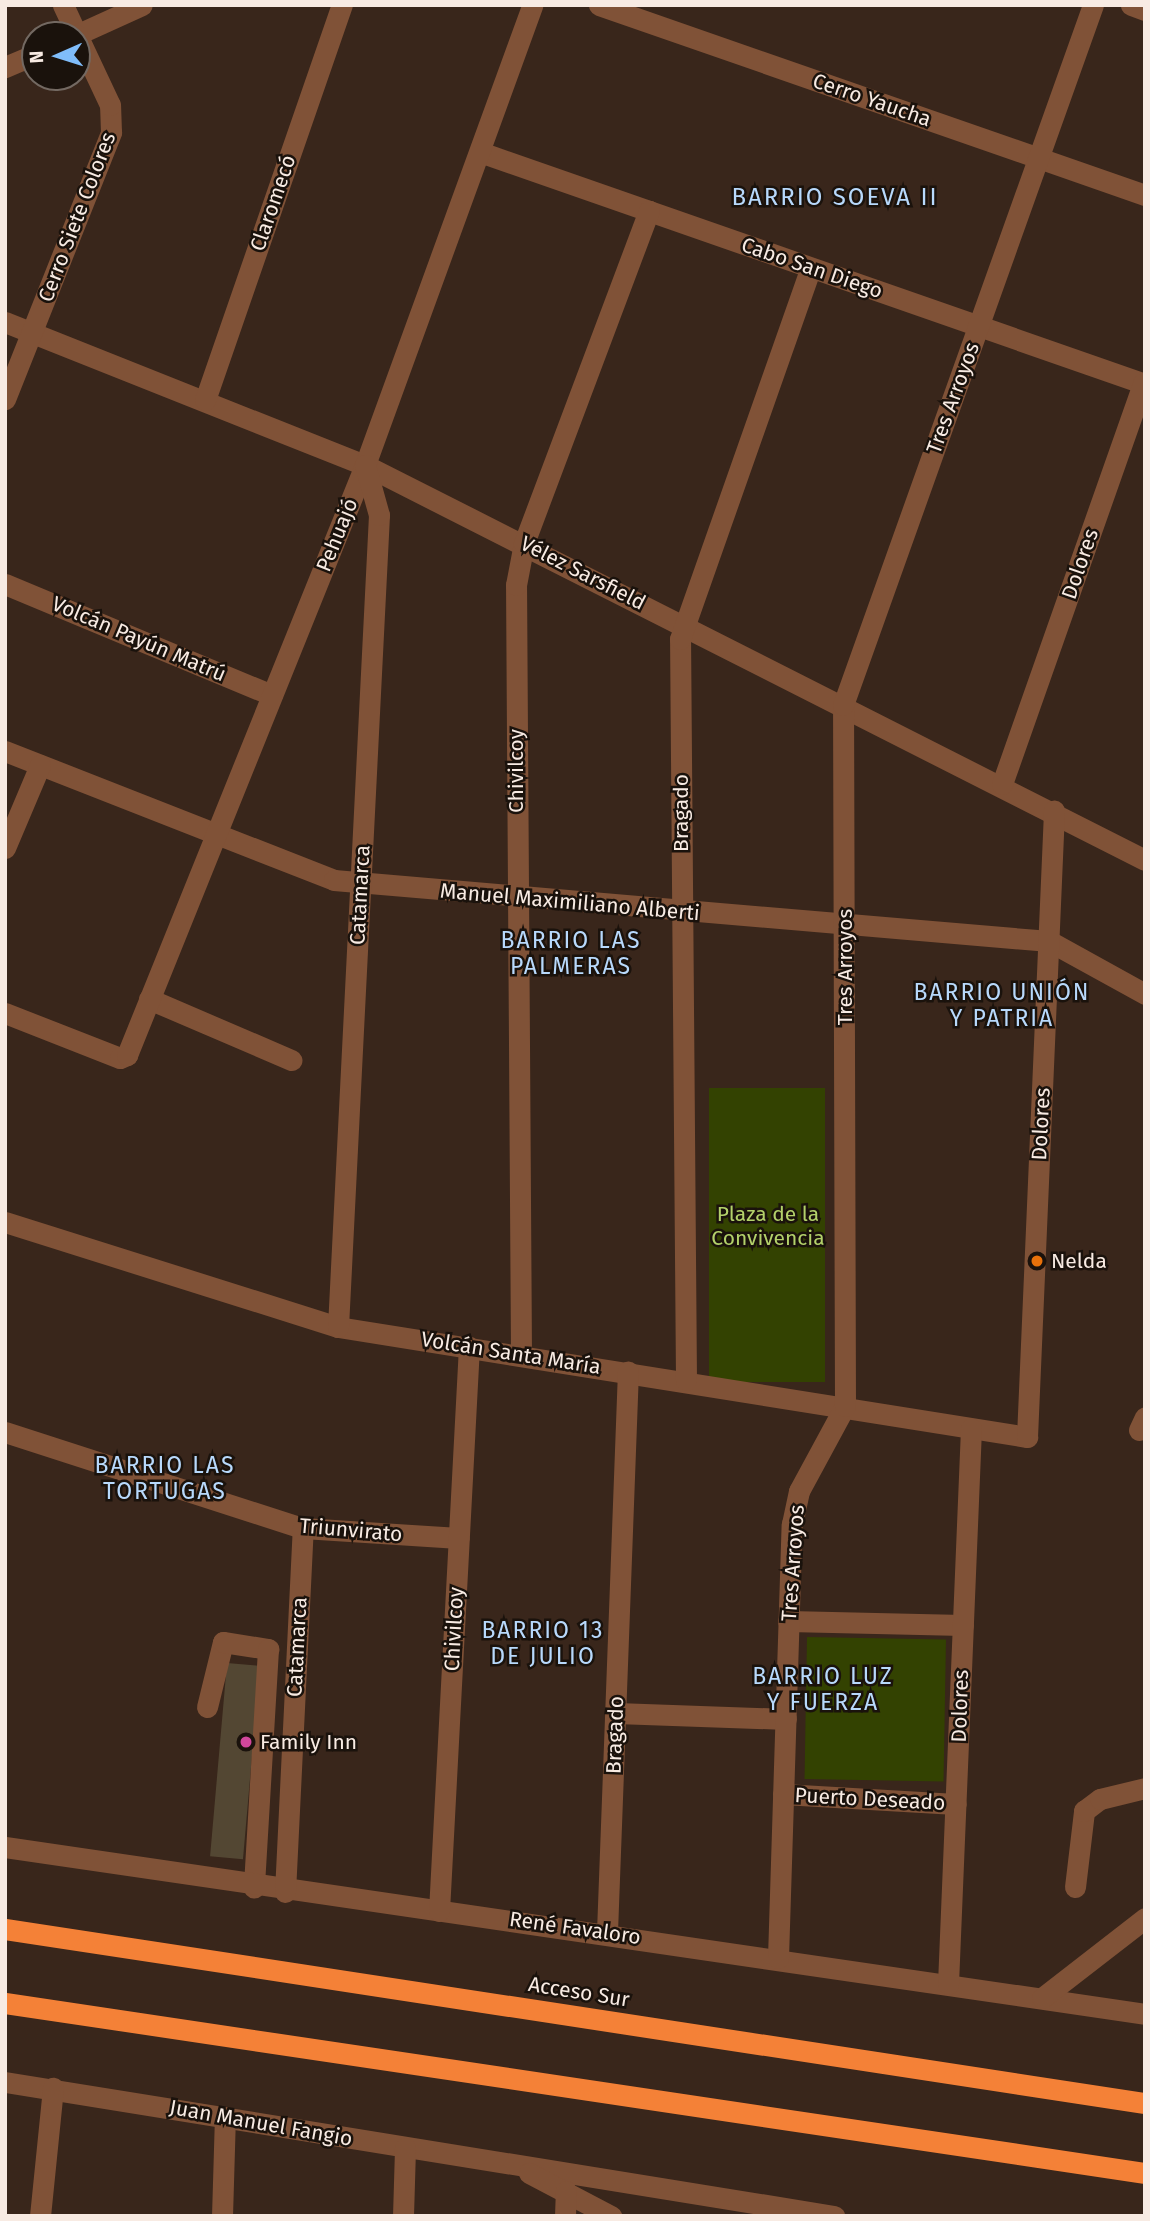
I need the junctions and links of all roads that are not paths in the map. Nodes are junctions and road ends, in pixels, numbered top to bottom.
1 (63, 5) edge
2 (142, 5) edge
3 (342, 5) edge
4 (532, 5) edge
5 (599, 5) edge
6 (1093, 5) edge
7 (1131, 5) edge
8 (1145, 10) edge
9 (70, 21) edge
10 (91, 29) edge
11 (91, 69) edge
12 (480, 152) junction
13 (1038, 157) junction
14 (1145, 195) edge
15 (649, 211) junction
16 (811, 268) junction
17 (5, 322) edge
18 (978, 326) junction
19 (33, 333) junction
20 (1144, 384) edge
21 (5, 399) edge
22 (205, 400) junction
23 (365, 465) junction
24 (524, 543) junction
25 (5, 583) edge
26 (682, 624) junction
27 (272, 695) junction
28 (843, 705) junction
29 (5, 751) edge
30 (40, 765) junction
31 (1002, 784) junction
32 (1054, 811) junction
33 (215, 837) junction
34 (5, 848) edge
35 (1145, 860) edge
36 (361, 885) junction
37 (517, 898) junction
38 (681, 912) junction
39 (845, 925) junction
40 (1049, 941) junction
41 (1145, 994) edge
42 (149, 999) junction
43 (5, 1013) edge
44 (291, 1060) dead end
45 (5, 1222) edge
46 (338, 1327) junction
47 (469, 1347) junction
48 (521, 1354) junction
49 (628, 1371) junction
50 (686, 1380) junction
51 (845, 1406) junction
52 (971, 1428) junction
53 (5, 1432) edge
54 (1027, 1437) joint
55 (303, 1528) junction
56 (459, 1538) junction
57 (789, 1622) junction
58 (963, 1625) junction
59 (206, 1707) dead end
60 (615, 1713) junction
61 (786, 1718) junction
62 (1145, 1788) edge
63 (783, 1794) junction
64 (956, 1804) junction
65 (5, 1847) edge
66 (1075, 1887) dead end
67 (254, 1888) junction
68 (285, 1892) junction
69 (439, 1911) junction
70 (5, 1916) edge
71 (1145, 1918) edge
72 (5, 1929) edge
73 (607, 1932) junction
74 (158, 1952) junction
75 (778, 1958) junction
76 (948, 1984) junction
77 (1042, 1998) junction
78 (10, 2004) edge
79 (1145, 2014) edge
80 (5, 2082) edge
81 (53, 2088) junction
82 (1145, 2103) edge
83 (225, 2117) junction
84 (405, 2148) junction
85 (516, 2166) junction
86 (1145, 2173) edge
87 (566, 2192) junction
88 (40, 2216) edge
89 (222, 2216) edge
90 (402, 2216) edge
91 (565, 2216) edge
92 (611, 2216) edge
93 (834, 2216) edge

1 - 9 street, Cerro Siete Colores
2 - 10 street
3 - 22 street, Claromecó
4 - 12 street, Pehuajó
5 - 13 street, Cerro Yaucha
6 - 13 street, Tres Arroyos
7 - 8 street
11 - 19 street, Cerro Siete Colores
12 - 15 street, Cabo San Diego
12 - 23 street, Pehuajó
13 - 14 street, Cerro Yaucha
13 - 18 street, Tres Arroyos
15 - 16 street, Cabo San Diego
15 - 24 street, Chivilcoy
16 - 18 street, Cabo San Diego
16 - 26 street, Bragado
17 - 19 street, Vélez Sarsfield
18 - 20 street, Cabo San Diego
18 - 28 street, Tres Arroyos
19 - 21 street, Cerro Siete Colores
19 - 22 street, Vélez Sarsfield
20 - 31 street, Dolores
22 - 23 street, Vélez Sarsfield
23 - 24 street, Vélez Sarsfield
23 - 27 street, Pehuajó
23 - 36 street, Catamarca
24 - 26 street, Vélez Sarsfield
24 - 37 street, Chivilcoy
25 - 27 street, Volcán Payún Matrú
26 - 28 street, Vélez Sarsfield
26 - 38 street, Bragado
27 - 33 street, Pehuajó
28 - 31 street, Vélez Sarsfield
28 - 39 street, Tres Arroyos
29 - 30 street, Manuel Maximiliano Alberti
30 - 33 street, Manuel Maximiliano Alberti
30 - 34 street
31 - 32 street, Vélez Sarsfield
32 - 35 street, Vélez Sarsfield
32 - 40 street, Dolores
33 - 36 street, Manuel Maximiliano Alberti
33 - 42 street, Pehuajó
36 - 37 street, Manuel Maximiliano Alberti
36 - 46 street, Catamarca
37 - 38 street, Manuel Maximiliano Alberti
37 - 48 street, Chivilcoy
38 - 39 street, Manuel Maximiliano Alberti
38 - 50 street, Bragado
39 - 40 street, Manuel Maximiliano Alberti
39 - 51 street, Tres Arroyos
40 - 41 street, Manuel Maximiliano Alberti
40 - 54 street, Dolores
42 - 43 street, Pehuajó
42 - 44 street
45 - 46 street, Volcán Santa María
46 - 47 street, Volcán Santa María
47 - 48 street, Volcán Santa María
47 - 56 street, Chivilcoy
48 - 49 street, Volcán Santa María
49 - 50 street, Volcán Santa María
49 - 60 street, Bragado
50 - 51 street, Volcán Santa María
51 - 52 street, Volcán Santa María
51 - 57 street, Tres Arroyos
52 - 54 street, Volcán Santa María
52 - 58 street, Dolores
53 - 55 street, Triunvirato
55 - 56 street, Triunvirato
55 - 68 street, Catamarca
56 - 69 street, Chivilcoy
57 - 58 street
57 - 61 street, Tres Arroyos
58 - 64 street, Dolores
59 - 67 street
60 - 61 street
60 - 73 street, Bragado
61 - 63 street, Tres Arroyos
62 - 66 street
63 - 64 street, Puerto Deseado
63 - 75 street, Tres Arroyos
64 - 76 street, Dolores
65 - 67 street, René Favaloro
67 - 68 street, René Favaloro
68 - 69 street, René Favaloro
69 - 73 street, René Favaloro
70 - 74 highway
71 - 77 street
72 - 74 highway, Acceso Sur
73 - 75 street, René Favaloro
74 - 82 highway, Acceso Sur
75 - 76 street, René Favaloro
76 - 77 street, René Favaloro
77 - 79 street, René Favaloro
78 - 86 highway
80 - 81 street, Juan Manuel Fangio
81 - 83 street, Juan Manuel Fangio
81 - 88 street
83 - 84 street, Juan Manuel Fangio
83 - 89 street
84 - 85 street, Juan Manuel Fangio
84 - 90 street
85 - 87 street, Juan Manuel Fangio
85 - 93 street, Juan Manuel Fangio
87 - 91 street
87 - 92 street, Juan Manuel Fangio

